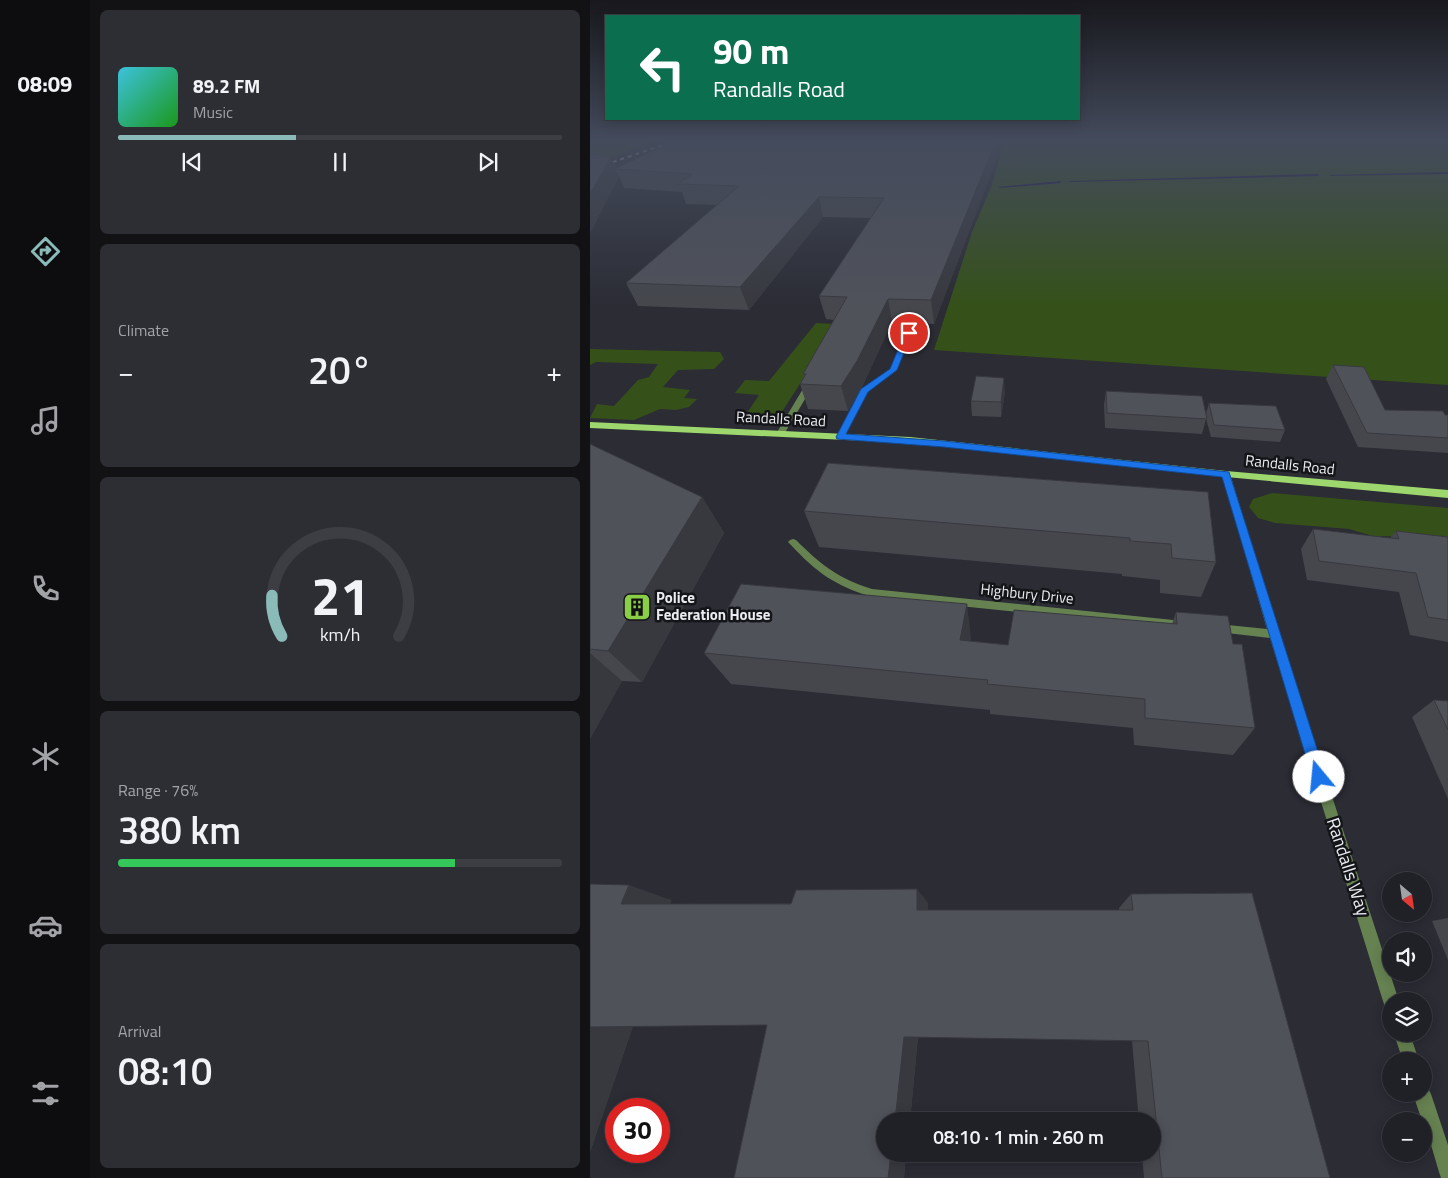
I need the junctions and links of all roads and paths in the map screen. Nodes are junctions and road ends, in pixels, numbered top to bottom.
1 (909, 333) dead end
2 (813, 379) edge
3 (590, 425) edge
4 (780, 434) junction
5 (840, 437) junction
6 (1226, 474) junction
7 (1448, 494) edge
8 (794, 542) dead end
9 (1274, 634) junction
10 (1388, 992) edge
11 (1425, 1102) edge
12 (1448, 1172) edge

1 - 5 street
2 - 4 street
3 - 4 main road, Randalls Road
4 - 5 main road, Randalls Road
5 - 6 main road, Randalls Road
6 - 7 main road, Randalls Road
6 - 9 street, Randalls Way
8 - 9 street, Highbury Drive
9 - 10 street, Randalls Way
11 - 12 street

